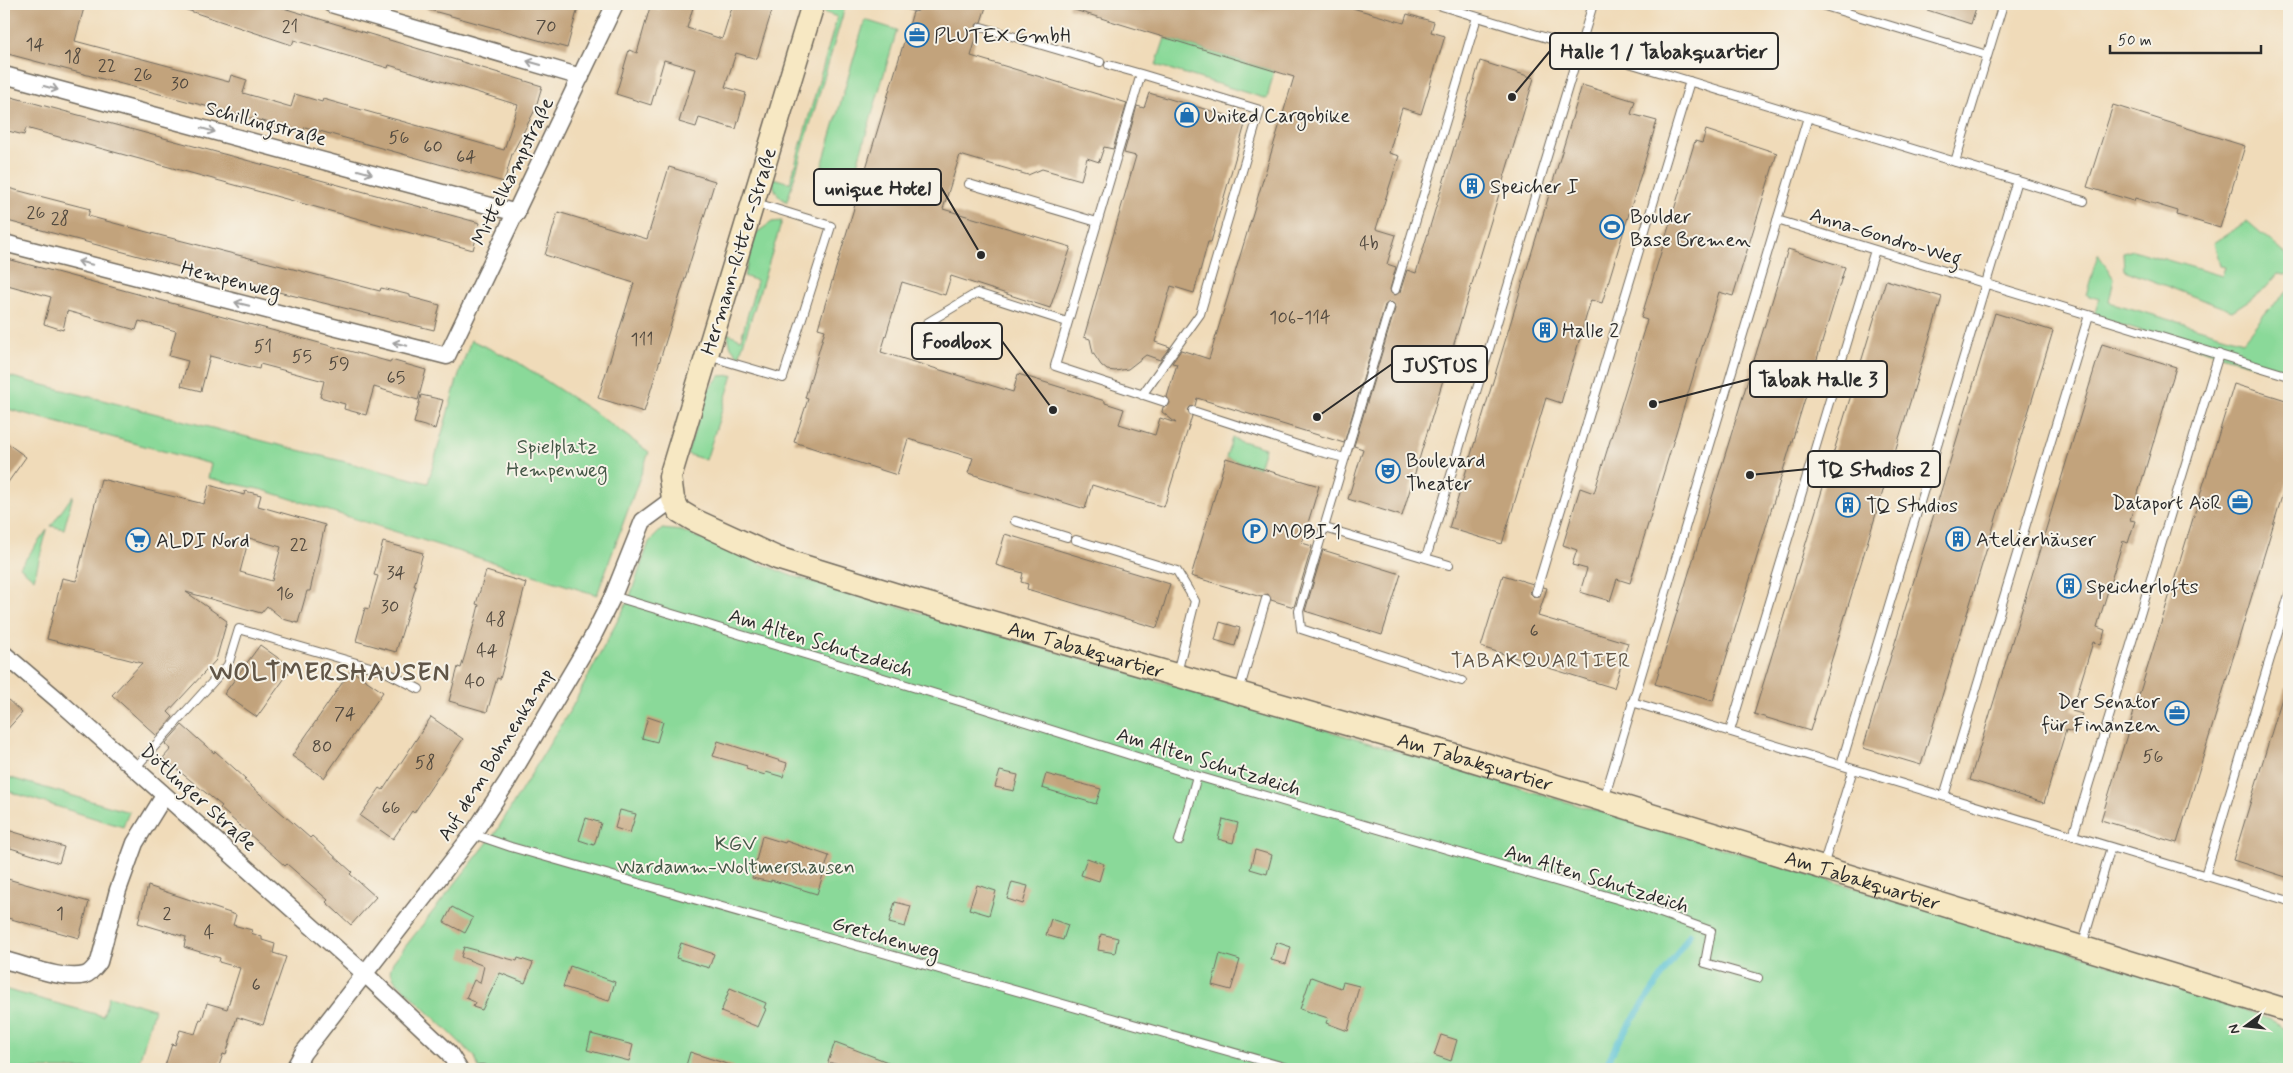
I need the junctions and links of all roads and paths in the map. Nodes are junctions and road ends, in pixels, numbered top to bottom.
1 (331, 4) edge
2 (615, 4) edge
3 (813, 4) edge
4 (903, 4) edge
5 (1434, 4) edge
6 (1593, 4) edge
7 (1818, 4) edge
8 (2003, 4) edge
9 (914, 7) dead end
10 (1477, 17) junction
11 (981, 27) dead end
12 (1580, 48) junction
13 (1987, 55) junction
14 (1100, 62) dead end
15 (1109, 65) dead end
16 (1141, 74) junction
17 (4, 75) edge
18 (581, 77) junction
19 (1690, 81) junction
20 (1808, 117) junction
21 (1955, 162) junction
22 (2017, 180) junction
23 (969, 184) dead end
24 (2084, 201) dead end
25 (753, 202) junction
26 (516, 213) junction
27 (1777, 220) junction
28 (1097, 222) junction
29 (4, 243) edge
30 (1875, 250) junction
31 (1986, 284) junction
32 (1395, 290) dead end
33 (1390, 307) dead end
34 (2089, 315) junction
35 (1068, 322) junction
36 (926, 323) dead end
37 (2219, 354) junction
38 (706, 355) junction
39 (447, 356) joint
40 (2289, 376) edge
41 (1142, 395) junction
42 (1165, 402) dead end
43 (1193, 411) dead end
44 (1345, 458) junction
45 (673, 499) junction
46 (1015, 521) dead end
47 (1325, 528) junction
48 (1067, 537) dead end
49 (1076, 540) dead end
50 (1426, 558) junction
51 (1449, 565) dead end
52 (1536, 592) dead end
53 (2289, 595) edge
54 (613, 596) junction
55 (1266, 598) dead end
56 (4, 654) edge
57 (1176, 675) junction
58 (1462, 682) dead end
59 (419, 689) dead end
60 (1238, 693) junction
61 (1632, 702) junction
62 (1730, 731) junction
63 (1841, 765) junction
64 (134, 768) junction
65 (1853, 769) junction
66 (1197, 776) junction
67 (164, 796) junction
68 (1944, 796) junction
69 (1604, 800) junction
70 (472, 834) junction
71 (2073, 836) junction
72 (1179, 841) dead end
73 (2111, 847) junction
74 (1822, 868) junction
75 (2205, 876) junction
76 (2289, 901) edge
77 (2081, 947) junction
78 (4, 960) edge
79 (364, 973) junction
80 (1758, 978) dead end
81 (2289, 1011) edge
82 (294, 1069) edge
83 (459, 1069) edge
84 (1291, 1069) edge

18 -> 1 street
2 - 18 street, Mittelkampstraße
3 - 25 street, Hermann-Ritter-Straße
4 - 9 lane
5 - 10 lane
6 - 12 lane
7 - 13 lane
8 - 13 lane
10 - 12 lane
10 - 32 lane
11 - 14 lane
12 - 19 lane
12 - 50 lane
13 - 21 lane
15 - 16 lane
16 - 28 lane
16 - 41 lane
17 -> 26 street, Schillingstraße
18 - 26 street, Mittelkampstraße
19 - 20 lane
19 - 52 lane
20 - 21 lane
20 - 27 lane
21 - 22 lane
22 - 24 lane
22 - 31 lane
23 - 28 lane
25 - 38 street, Hermann-Ritter-Straße
25 - 38 lane
26 - 39 street, Mittelkampstraße
27 - 30 lane, Anna-Gondro-Weg
27 - 61 lane
28 - 35 lane
39 -> 29 street, Hempenweg
30 - 31 lane, Anna-Gondro-Weg
30 - 62 lane
31 - 34 lane, Anna-Gondro-Weg
31 - 63 lane
33 - 44 lane
34 - 37 lane, Anna-Gondro-Weg
34 - 68 lane
35 - 36 lane
35 - 41 lane
37 - 40 lane, Anna-Gondro-Weg
37 - 71 lane
38 - 45 street, Hermann-Ritter-Straße
41 - 42 lane
43 - 44 lane
44 - 47 lane
45 - 54 street, Auf dem Bohnenkamp
45 - 57 street, Am Tabakquartier
46 - 48 lane
47 - 50 lane
47 - 58 lane
49 - 57 lane
50 - 51 lane
53 - 75 lane
54 - 66 lane, Am Alten Schutzdeich
54 - 70 street, Auf dem Bohnenkamp
55 - 60 lane
56 - 64 street, Dötlinger Straße
57 - 60 street, Am Tabakquartier
59 - 64 lane
60 - 69 street, Am Tabakquartier
61 - 62 lane
61 - 69 lane
62 - 63 lane
63 - 65 lane
64 - 67 street, Dötlinger Straße
65 - 68 lane
65 - 74 lane
66 - 72 lane
66 - 80 lane, Am Alten Schutzdeich
67 - 78 street
67 - 79 street, Dötlinger Straße
68 - 71 lane
69 - 74 street, Am Tabakquartier
70 - 79 street, Auf dem Bohnenkamp
70 - 84 lane, Gretchenweg
71 - 73 lane
73 - 75 lane
73 - 77 lane
74 - 77 street, Am Tabakquartier
75 - 76 lane
77 - 81 street, Am Tabakquartier
79 - 82 street, Auf dem Bohnenkamp
79 - 83 street, Dötlinger Straße

